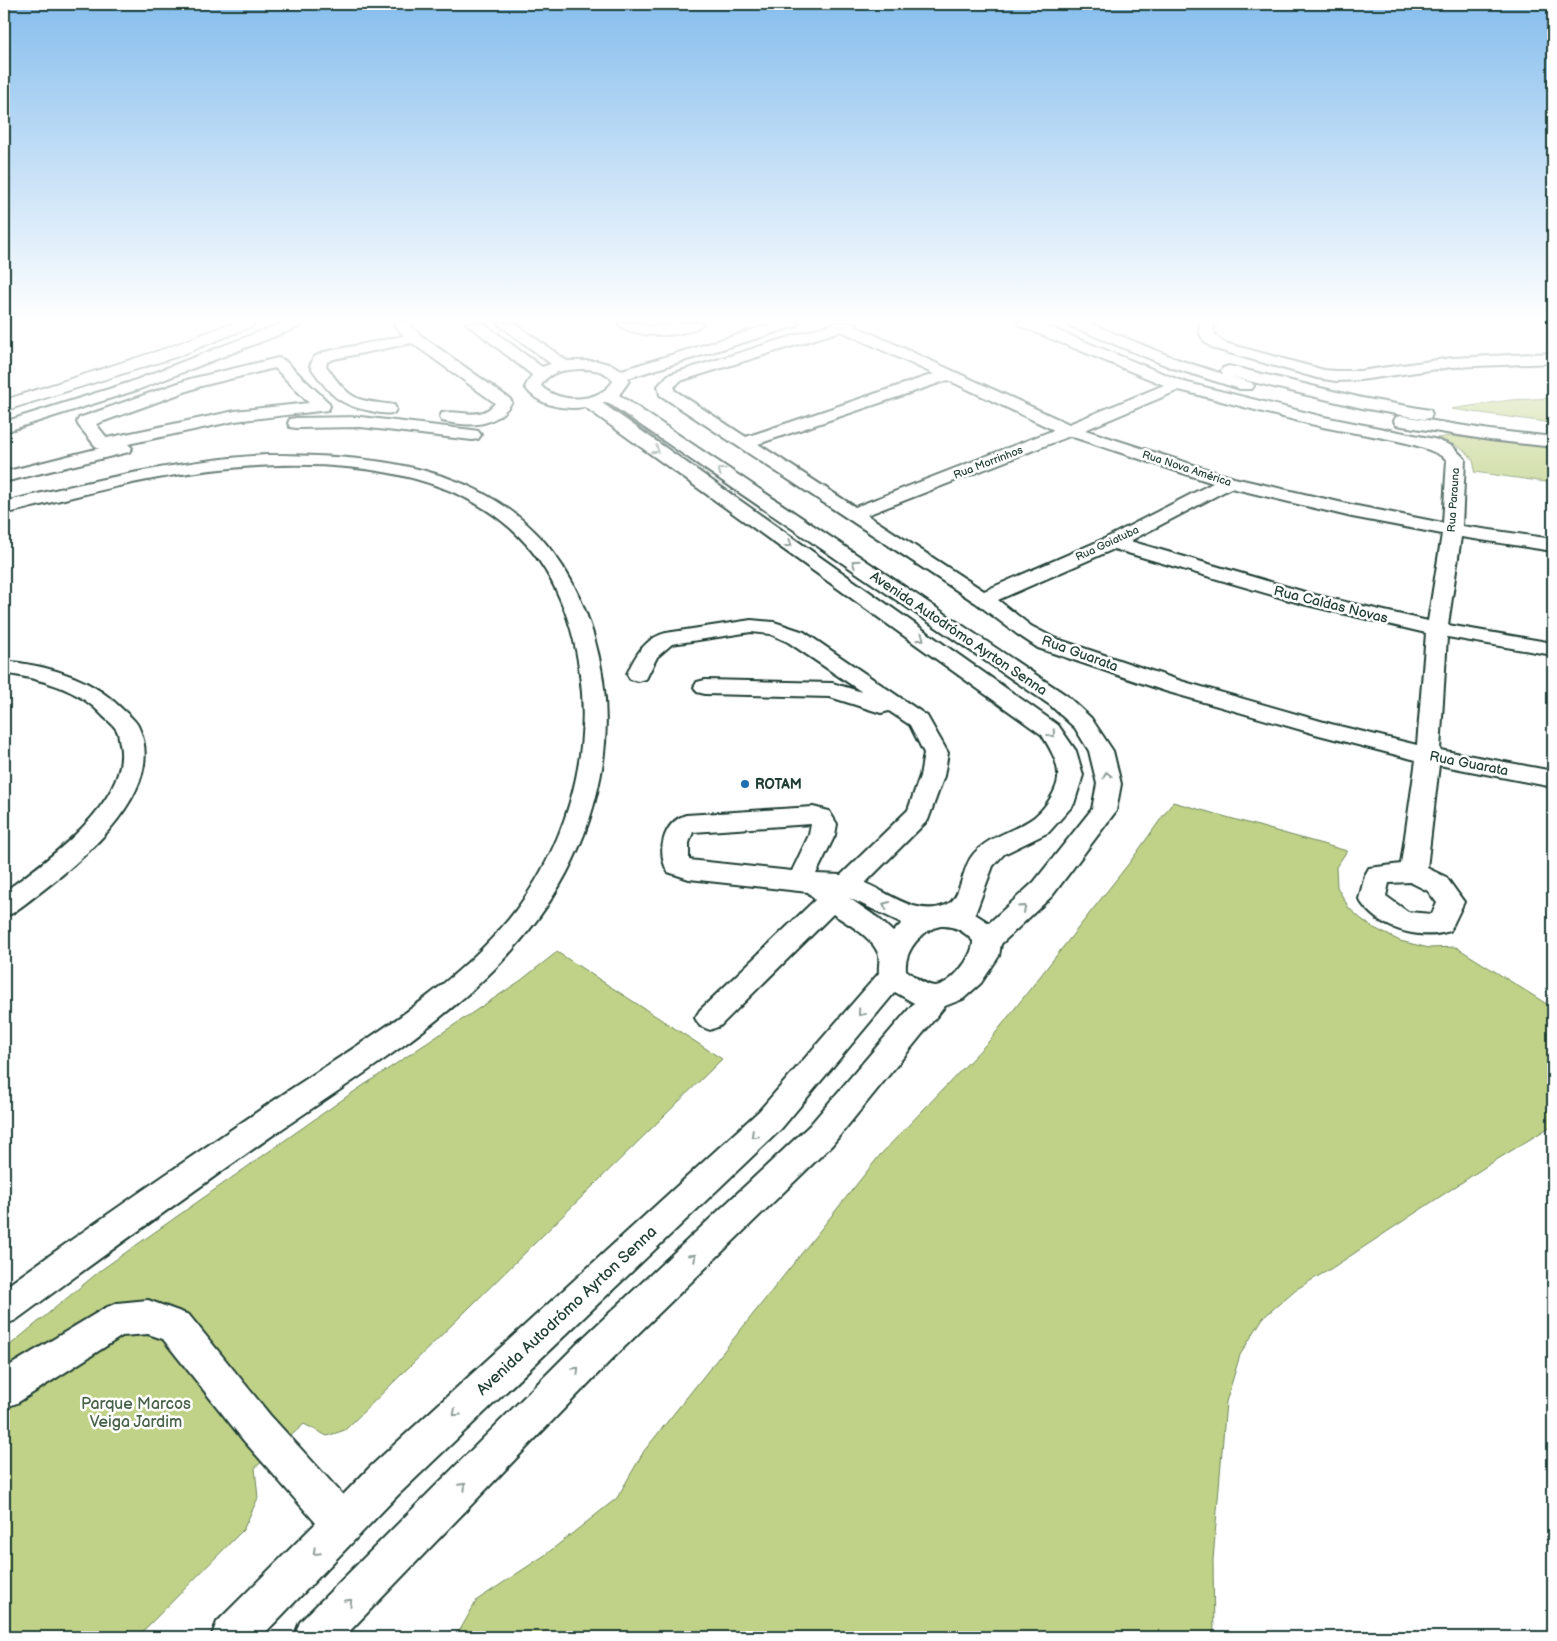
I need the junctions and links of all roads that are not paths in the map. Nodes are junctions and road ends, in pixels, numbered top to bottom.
1 (24, 400) edge
2 (91, 400) edge
3 (147, 400) edge
4 (315, 400) edge
5 (346, 400) edge
6 (501, 400) edge
7 (553, 400) edge
8 (593, 400) edge
9 (615, 400) edge
10 (678, 400) edge
11 (874, 400) edge
12 (1002, 400) edge
13 (1143, 400) edge
14 (1236, 400) edge
15 (1299, 400) edge
16 (1347, 400) edge
17 (588, 401) junction
18 (4, 406) edge
19 (234, 422) junction
20 (4, 427) edge
21 (1069, 430) junction
22 (1553, 430) edge
23 (472, 435) dead end
24 (1553, 442) edge
25 (744, 443) junction
26 (4, 477) edge
27 (1229, 482) junction
28 (4, 508) edge
29 (853, 514) junction
30 (1452, 530) junction
31 (1114, 542) junction
32 (1553, 546) edge
33 (983, 599) junction
34 (1437, 629) junction
35 (1553, 649) edge
36 (4, 667) edge
37 (638, 674) dead end
38 (705, 687) dead end
39 (919, 721) junction
40 (1428, 755) junction
41 (1553, 779) edge
42 (1412, 872) dead end
43 (822, 887) junction
44 (4, 906) edge
45 (939, 917) junction
46 (987, 941) junction
47 (893, 965) junction
48 (936, 997) junction
49 (710, 1018) dead end
50 (4, 1308) edge
51 (4, 1390) edge
52 (344, 1524) junction
53 (232, 1637) edge
54 (315, 1637) edge

1 - 18 highway
2 - 20 street
3 - 19 street
4 - 19 street
5 - 6 street
7 - 17 street
8 - 17 street
46 -> 9 street, Avenida Autodrómo Ayrton Senna
10 - 25 street, Rua Guarata
11 - 25 street
12 - 21 street, Rua Nova América
13 - 21 street, Rua Morrinhos
14 - 30 street, Rua Parauna
15 - 24 street
16 - 22 street
17 -> 45 street, Avenida Autodrómo Ayrton Senna
19 - 23 street
19 - 26 street
21 - 27 street, Rua Nova América
21 - 29 street, Rua Morrinhos
25 - 29 street, Rua Guarata
27 - 30 street, Rua Nova América
27 - 31 street, Rua Goiatuba
28 - 50 street
29 - 33 street, Rua Guarata
30 - 32 street, Rua Nova América
30 - 34 street, Rua Parauna
31 - 33 street, Rua Goiatuba
31 - 34 street, Rua Caldas Novas
33 - 40 street, Rua Guarata
34 - 35 street, Rua Caldas Novas
34 - 40 street, Rua Parauna
36 - 44 street
37 - 39 street
38 - 39 street
39 - 43 street
40 - 41 street, Rua Guarata
40 - 42 street, Rua Parauna
43 - 43 street
45 -> 43 street
43 - 47 street
43 - 49 street
45 - 46 street
45 - 47 street, Avenida Autodrómo Ayrton Senna
46 - 48 street
47 - 48 street
47 -> 52 street, Avenida Autodrómo Ayrton Senna
54 -> 48 street
51 - 52 street
52 -> 53 street, Avenida Autodrómo Ayrton Senna

